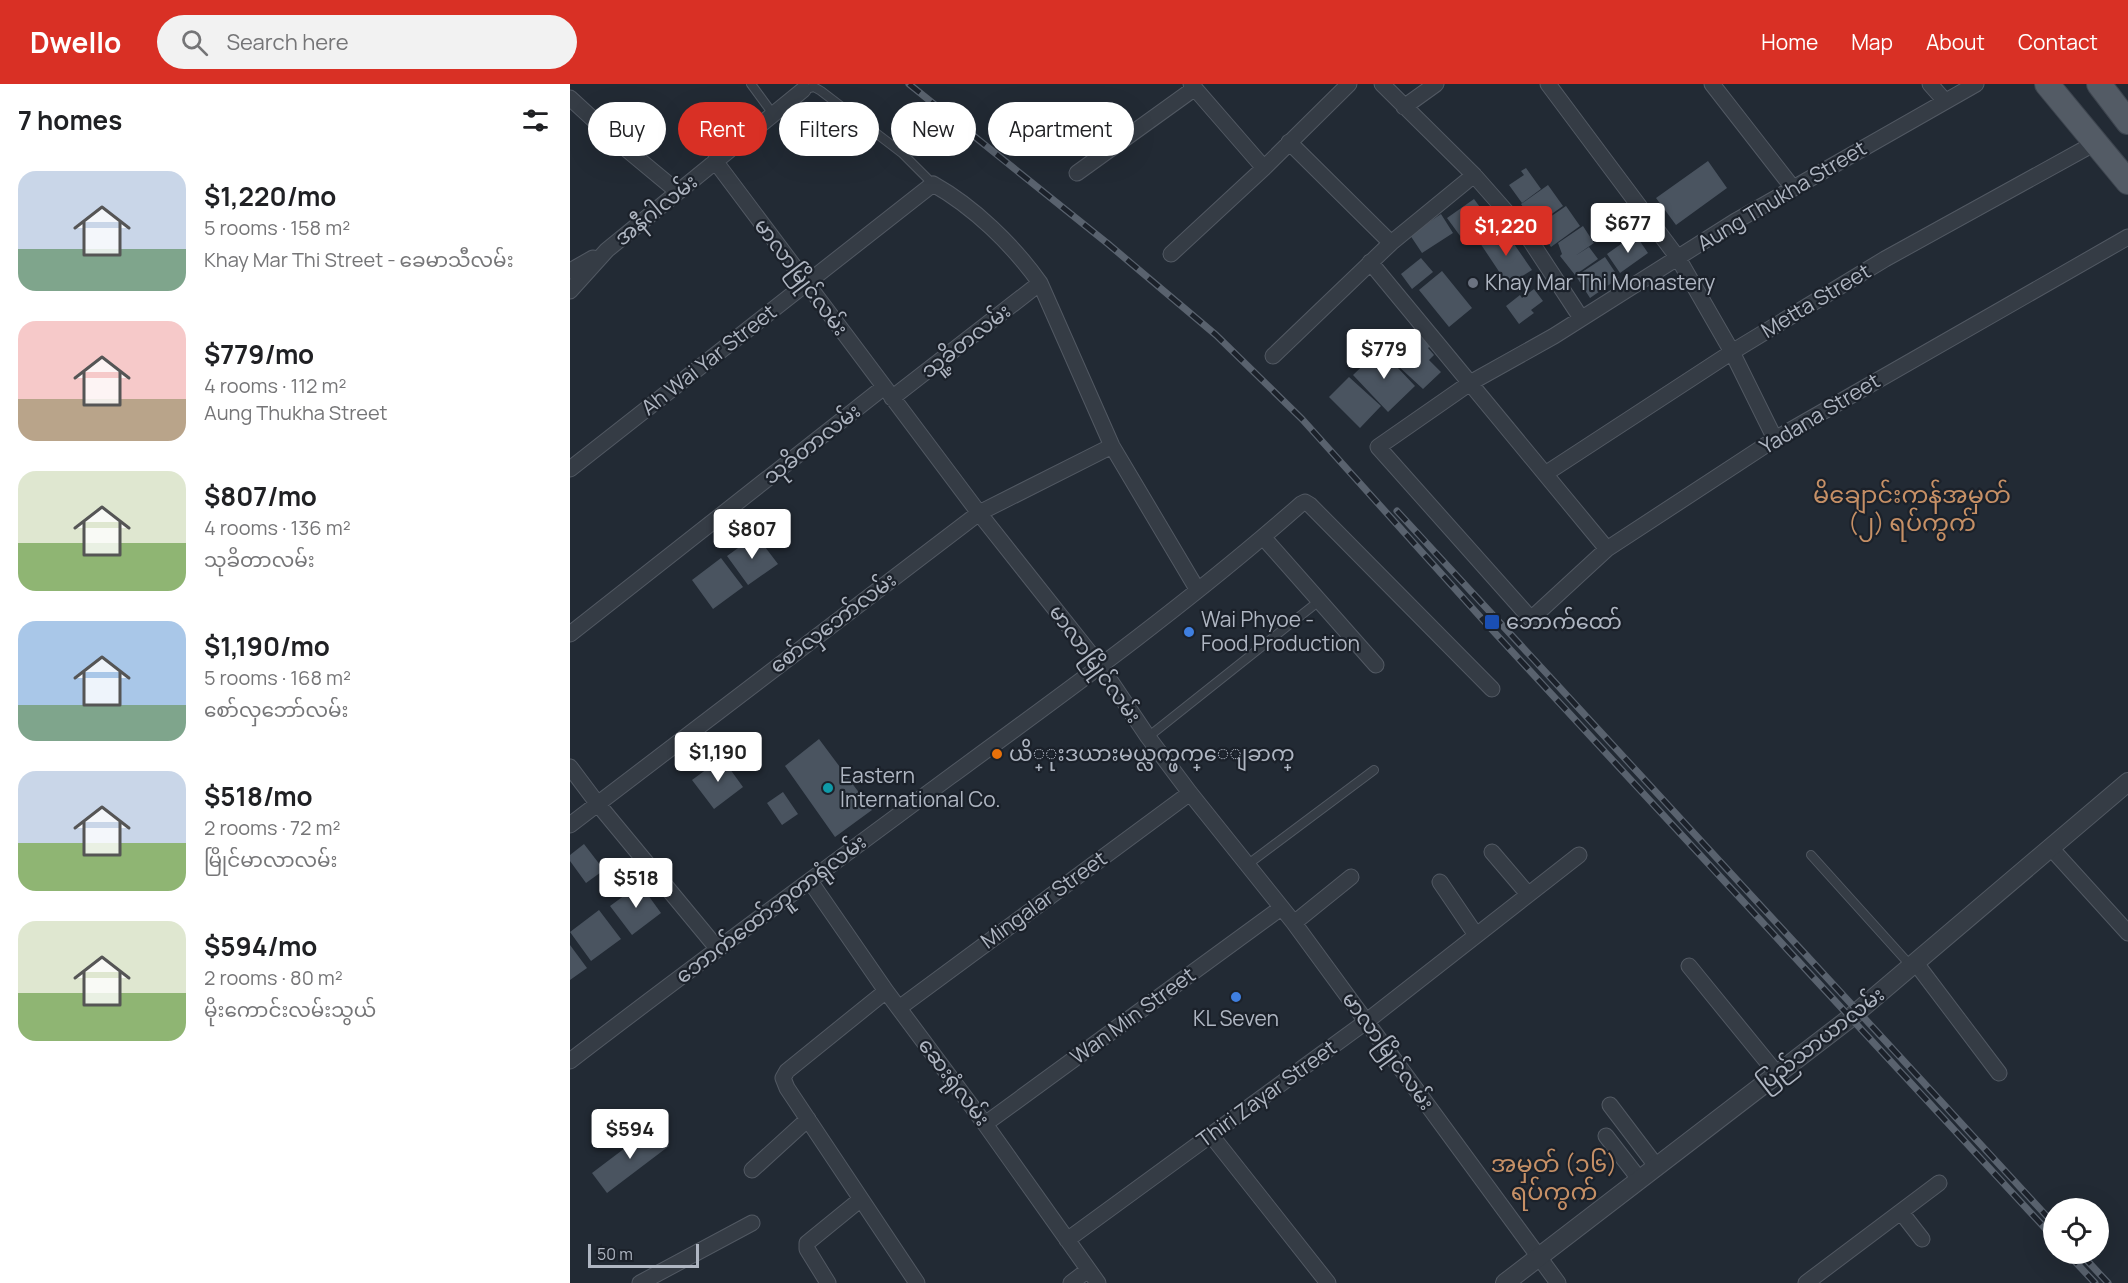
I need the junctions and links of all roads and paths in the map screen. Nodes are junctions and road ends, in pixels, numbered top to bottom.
1 (751, 84) edge
2 (1349, 84) edge
3 (1382, 84) edge
4 (1437, 84) edge
5 (1548, 84) edge
6 (1712, 84) edge
7 (1930, 84) edge
8 (1976, 84) edge
9 (2047, 84) edge
10 (2099, 84) edge
11 (1193, 86) edge
12 (803, 90) joint
13 (570, 98) edge
14 (1945, 101) junction
15 (1404, 107) junction
16 (773, 114) junction
17 (2128, 122) edge
18 (1289, 142) junction
19 (2097, 142) junction
20 (715, 161) junction
21 (1264, 168) junction
22 (1077, 173) dead end
23 (1474, 175) junction
24 (2128, 182) edge
25 (933, 184) junction
26 (1792, 188) junction
27 (678, 192) junction
28 (2128, 237) edge
29 (1390, 243) junction
30 (607, 250) junction
31 (1171, 254) dead end
32 (1678, 258) junction
33 (1370, 262) junction
34 (570, 271) edge
35 (805, 284) junction
36 (1040, 284) junction
37 (570, 291) edge
38 (1581, 318) junction
39 (1732, 352) junction
40 (1273, 356) dead end
41 (1470, 383) junction
42 (888, 393) junction
43 (1775, 440) junction
44 (1112, 446) junction
45 (570, 469) edge
46 (1545, 474) junction
47 (978, 513) junction
48 (1263, 537) junction
49 (1606, 549) junction
50 (1197, 589) junction
51 (1319, 601) junction
52 (1531, 619) joint
53 (570, 634) edge
54 (1376, 665) dead end
55 (1101, 667) junction
56 (1492, 688) dead end
57 (1148, 737) junction
58 (570, 767) edge
59 (1374, 770) dead end
60 (2128, 782) edge
61 (1190, 793) junction
62 (597, 804) junction
63 (570, 825) edge
64 (2050, 847) junction
65 (1492, 852) dead end
66 (1579, 855) dead end
67 (1811, 855) dead end
68 (1247, 866) junction
69 (1351, 877) dead end
70 (810, 881) junction
71 (1440, 882) dead end
72 (1527, 893) junction
73 (1281, 908) junction
74 (1294, 923) junction
75 (2128, 933) edge
76 (1476, 935) junction
77 (717, 948) junction
78 (1913, 964) junction
79 (1689, 966) dead end
80 (886, 991) junction
81 (899, 1008) junction
82 (1367, 1020) junction
83 (570, 1061) edge
84 (1999, 1073) dead end
85 (1777, 1074) junction
86 (1610, 1105) dead end
87 (808, 1119) junction
88 (986, 1124) junction
89 (1211, 1135) junction
90 (1606, 1136) dead end
91 (1657, 1167) junction
92 (752, 1170) dead end
93 (1640, 1180) junction
94 (1939, 1183) dead end
95 (861, 1199) junction
96 (1901, 1212) junction
97 (752, 1223) dead end
98 (1922, 1239) dead end
99 (1066, 1240) junction
100 (1538, 1258) junction
101 (1088, 1269) junction
102 (640, 1283) edge
103 (828, 1283) edge
104 (917, 1283) edge
105 (1071, 1283) edge
106 (1098, 1283) edge
107 (1328, 1283) edge
108 (1505, 1283) edge
109 (1558, 1283) edge
110 (1806, 1283) edge

1 - 16 lane
2 - 18 street
3 - 15 street
4 - 15 street
5 - 32 street
6 - 26 street
7 - 14 street
8 - 14 street, Aung Thukha Street
9 - 19 main road
10 - 17 main road
11 - 21 street
11 - 22 street
12 - 16 street, အနီဂါလမ်း
12 - 25 lane
13 - 27 street
14 - 26 street, Aung Thukha Street
15 - 23 street
16 - 20 street, အနီဂါလမ်း
18 - 21 street
18 - 29 street
19 - 24 main road
19 - 39 street, Metta Street
20 - 27 street, အနီဂါလမ်း
20 - 35 street, မာလာမြိုင်လမ်း
21 - 31 street
23 - 29 street
23 - 38 street
25 - 35 street, Ah Wai Yar Street
25 - 36 street
26 - 32 street, Aung Thukha Street
27 - 30 street, အနီဂါလမ်း
28 - 43 street, Yadana Street
29 - 33 street
30 - 34 street
30 - 37 street, အနီဂါလမ်း
32 - 38 street, Aung Thukha Street
32 - 39 street
33 - 40 street
33 - 41 street
35 - 42 street, မာလာမြိုင်လမ်း
35 - 45 street, Ah Wai Yar Street
36 - 42 street, သူ့ခိတလမ်း
36 - 44 street
38 - 41 street, Aung Thukha Street
39 - 43 street
39 - 46 street, Metta Street
41 - 46 street
41 - 52 street, Aung Thukha Street
42 - 47 street, မာလာမြိုင်လမ်း
42 - 53 street, သုခိတာလမ်း
43 - 49 street, Yadana Street
44 - 47 street, စော်လှဘော်လမ်း
44 - 50 street
46 - 49 street
47 - 55 street, မာလာမြိုင်လမ်း
47 - 62 street, စော်လှဘော်လမ်း
48 - 50 street, ဘောက်ထော်ဘူတာရုံလမ်း
48 - 51 street
48 - 56 street, ဘောက်ထော်ဘူတာရုံလမ်း
49 - 52 street, Yadana Street
50 - 55 street, ဘောက်ထော်ဘူတာရုံလမ်း
51 - 54 street
51 - 57 lane
55 - 57 street, မာလာမြိုင်လမ်း
55 - 70 street, ဘောက်ထော်ဘူတာရုံလမ်း
57 - 61 street, မာလာမြိုင်လမ်း
58 - 62 street
59 - 68 lane
60 - 64 street, ပြည်သာယာလမ်း
61 - 68 street, မာလာမြိုင်လမ်း
61 - 81 street, Mingalar Street
62 - 63 street, စော်လှဘော်လမ်း
62 - 77 street
64 - 75 street
64 - 78 street, ပြည်သာယာလမ်း
65 - 72 street
66 - 72 street, Thiri Zayar Street
67 - 78 lane
68 - 73 street, မာလာမြိုင်လမ်း
69 - 74 street
70 - 77 street, ဘောက်ထော်ဘူတာရုံလမ်း
70 - 80 street, ဆေးရုံလမ်း
71 - 76 street
72 - 76 street, Thiri Zayar Street
73 - 74 street, မာလာမြိုင်လမ်း
73 - 88 street, Wan Min Street
74 - 82 street, မာလာမြိုင်လမ်း
76 - 82 street, Thiri Zayar Street
77 - 83 street, ဘောက်ထော်ဘူတာရုံလမ်း
78 - 84 street
78 - 85 street, ပြည်သာယာလမ်း
79 - 85 street
80 - 81 street, ဆေးရုံလမ်း
80 - 87 street
81 - 88 street, ဆေးရုံလမ်း
82 - 89 street, Thiri Zayar Street
82 - 100 street, မာလာမြိုင်လမ်း
85 - 91 street, ပြည်သာယာလမ်း
86 - 91 street
87 - 92 street
87 - 95 street
88 - 99 street, ဆေးရုံလမ်း
89 - 99 street, Thiri Zayar Street
89 - 107 street
90 - 93 street
91 - 93 street, ပြည်သာယာလမ်း
93 - 100 street, ပြည်သာယာလမ်း
94 - 96 street
95 - 103 street
95 - 104 street
96 - 98 street
96 - 110 street
97 - 102 street
99 - 101 street, ဆေးရုံလမ်း
100 - 108 street, ပြည်သာယာလမ်း
100 - 109 street, မာလာမြိုင်လမ်း
101 - 105 street
101 - 106 street, ဆေးရုံလမ်း

